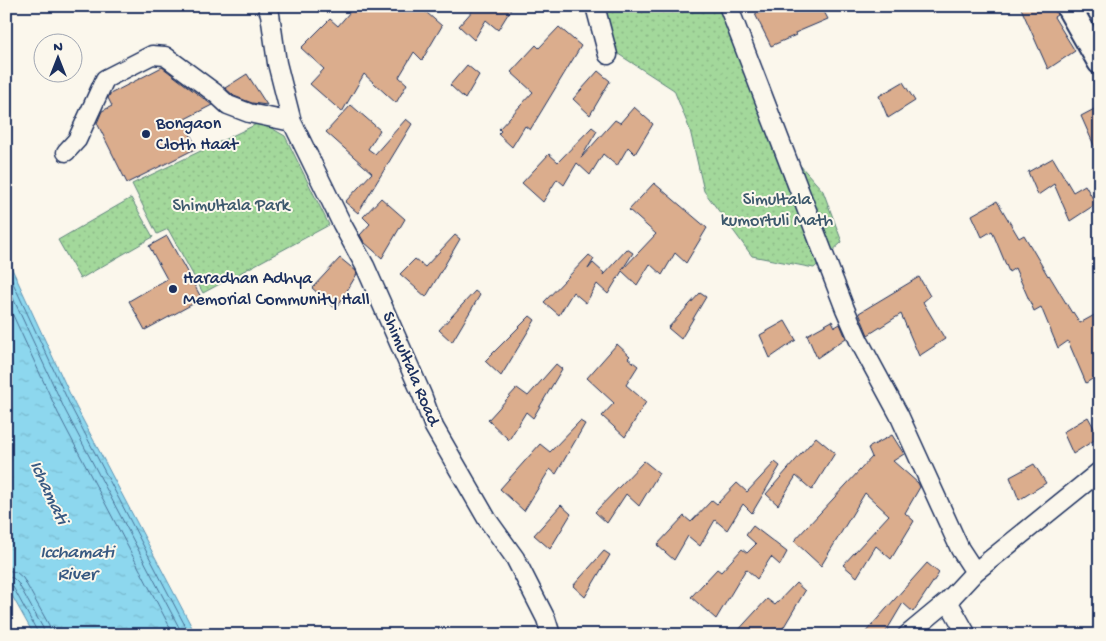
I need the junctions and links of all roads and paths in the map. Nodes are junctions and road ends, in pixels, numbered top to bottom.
1 (267, 6) edge
2 (595, 6) edge
3 (1068, 6) edge
4 (729, 8) dead end
5 (608, 55) dead end
6 (1100, 62) edge
7 (292, 122) junction
8 (66, 152) dead end
9 (1100, 470) edge
10 (975, 572) junction
11 (948, 601) junction
12 (551, 635) edge
13 (907, 635) edge
14 (967, 635) edge

1 - 7 street, Shimultala Road
2 - 5 street
3 - 6 main road
4 - 10 street
7 - 8 street
7 - 12 street, Shimultala Road
9 - 10 street
10 - 11 street
11 - 13 street
11 - 14 street

